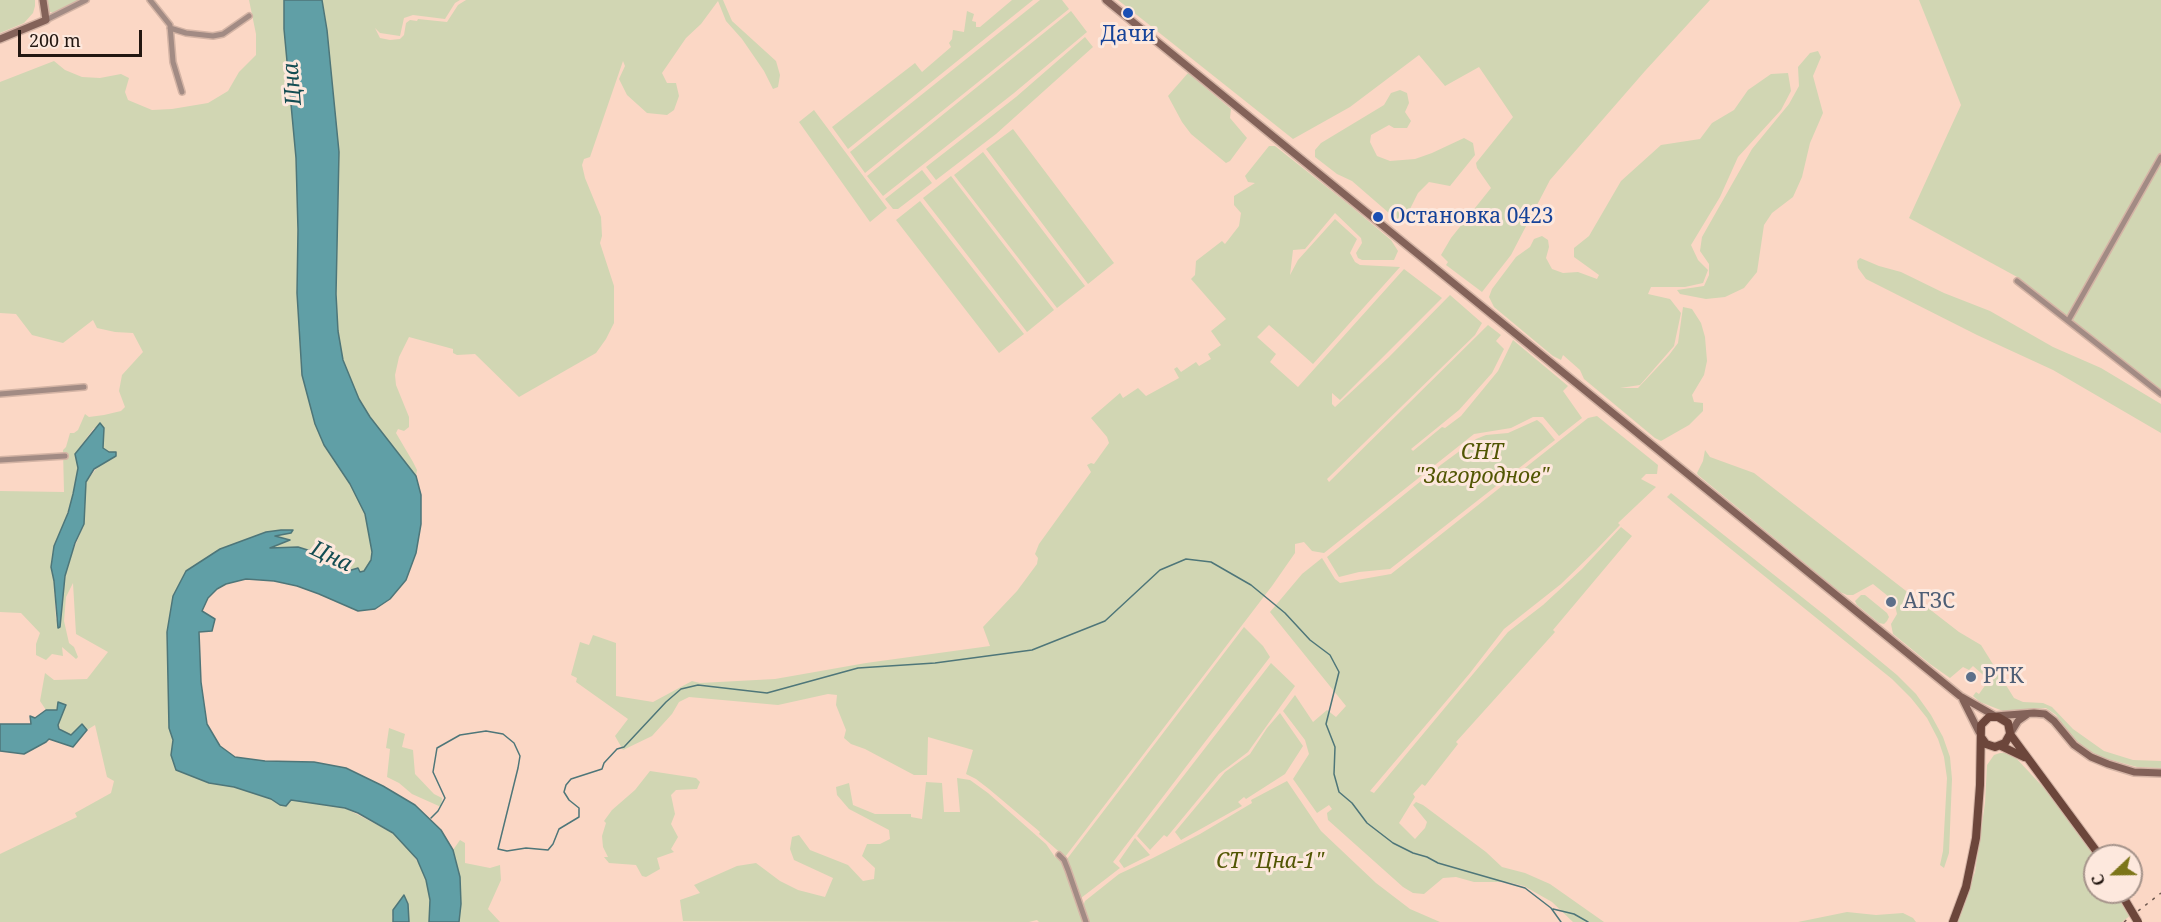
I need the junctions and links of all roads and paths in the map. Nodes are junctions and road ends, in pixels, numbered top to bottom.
1 (43, 0) edge
2 (87, 0) edge
3 (150, 0) edge
4 (1106, 0) edge
5 (249, 16) dead end
6 (46, 20) junction
7 (170, 28) junction
8 (0, 39) edge
9 (182, 92) dead end
10 (2161, 157) edge
11 (2017, 281) dead end
12 (2068, 321) junction
13 (84, 387) dead end
14 (0, 394) edge
15 (2161, 394) edge
16 (65, 456) dead end
17 (0, 460) edge
18 (1960, 696) junction
19 (2028, 714) junction
20 (1995, 716) junction
21 (2010, 733) junction
22 (1980, 734) junction
23 (1998, 746) junction
24 (2030, 762) junction
25 (1981, 767) junction
26 (2161, 773) edge
27 (2091, 844) edge
28 (1059, 855) dead end
29 (2128, 904) edge
30 (1086, 922) edge
31 (1953, 922) edge
32 (2138, 922) edge

1 - 6 main road
2 - 6 street
3 - 7 street
4 - 18 main road
5 - 7 street
6 - 8 main road
7 - 9 street
10 - 12 street
11 - 12 street
12 - 15 street
13 - 14 street
16 - 17 street
18 - 20 main road
18 - 22 main road
19 - 20 main road
19 - 21 main road
19 - 26 main road
20 - 21 main road
20 - 22 main road
21 - 23 main road
21 - 24 main road
22 - 23 main road
22 - 25 main road
23 - 24 main road
23 - 25 main road
24 - 27 main road
25 - 31 main road
28 - 30 street
29 - 32 main road, bridge

